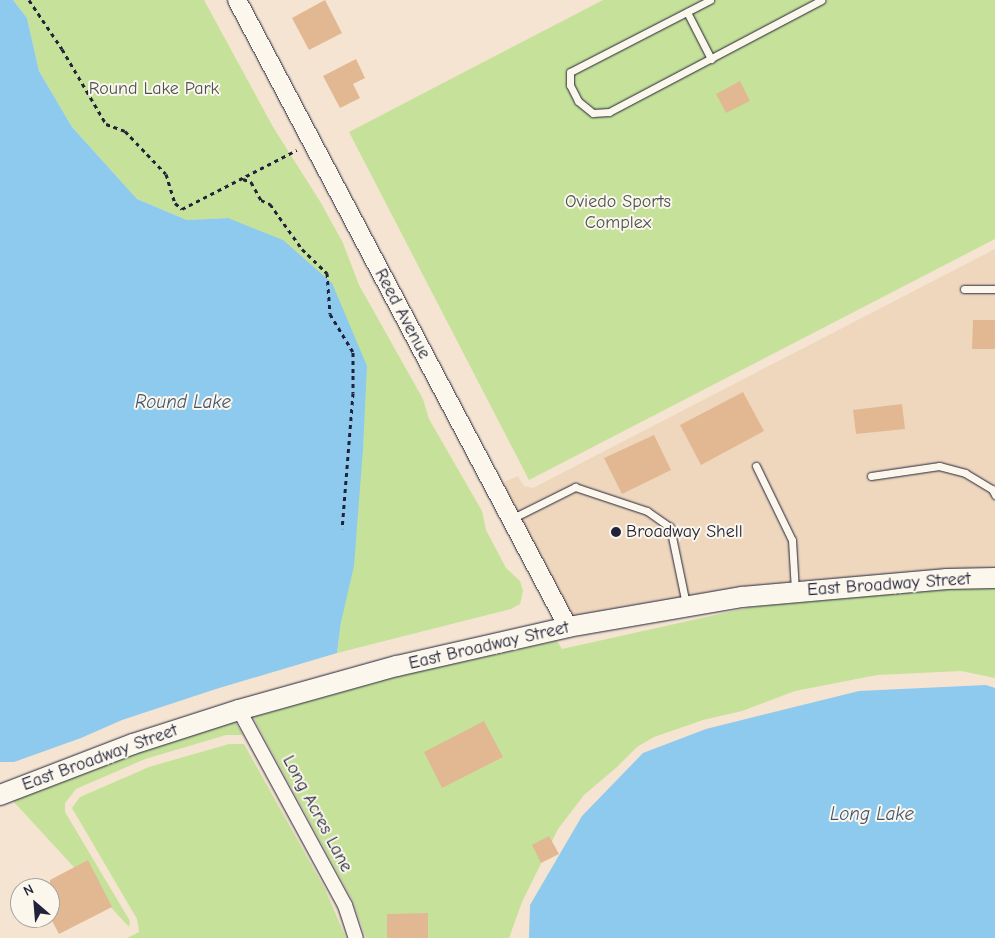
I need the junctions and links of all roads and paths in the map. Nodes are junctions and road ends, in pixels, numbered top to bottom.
1 (28, 0) edge
2 (236, 0) edge
3 (710, 0) edge
4 (821, 0) edge
5 (687, 12) junction
6 (711, 59) junction
7 (312, 142) junction
8 (242, 178) junction
9 (964, 289) dead end
10 (995, 289) edge
11 (756, 466) dead end
12 (871, 476) dead end
13 (995, 495) edge
14 (511, 519) junction
15 (342, 529) dead end
16 (995, 578) edge
17 (795, 593) junction
18 (686, 607) junction
19 (568, 628) junction
20 (239, 710) junction
21 (0, 795) edge
22 (356, 938) edge

1 - 8 path
2 - 7 street, Reed Avenue
3 - 5 lane
4 - 6 lane
5 - 6 lane
5 - 6 lane
7 - 8 path
7 - 14 street, Reed Avenue
8 - 15 path
9 - 10 lane
11 - 17 lane
12 - 13 lane
14 - 18 lane
14 - 19 street, Reed Avenue
16 - 17 main road, East Broadway Street
17 - 18 main road, East Broadway Street
18 - 19 main road, East Broadway Street
19 - 20 main road, East Broadway Street
20 - 21 main road, East Broadway Street
20 - 22 street, Long Acres Lane

